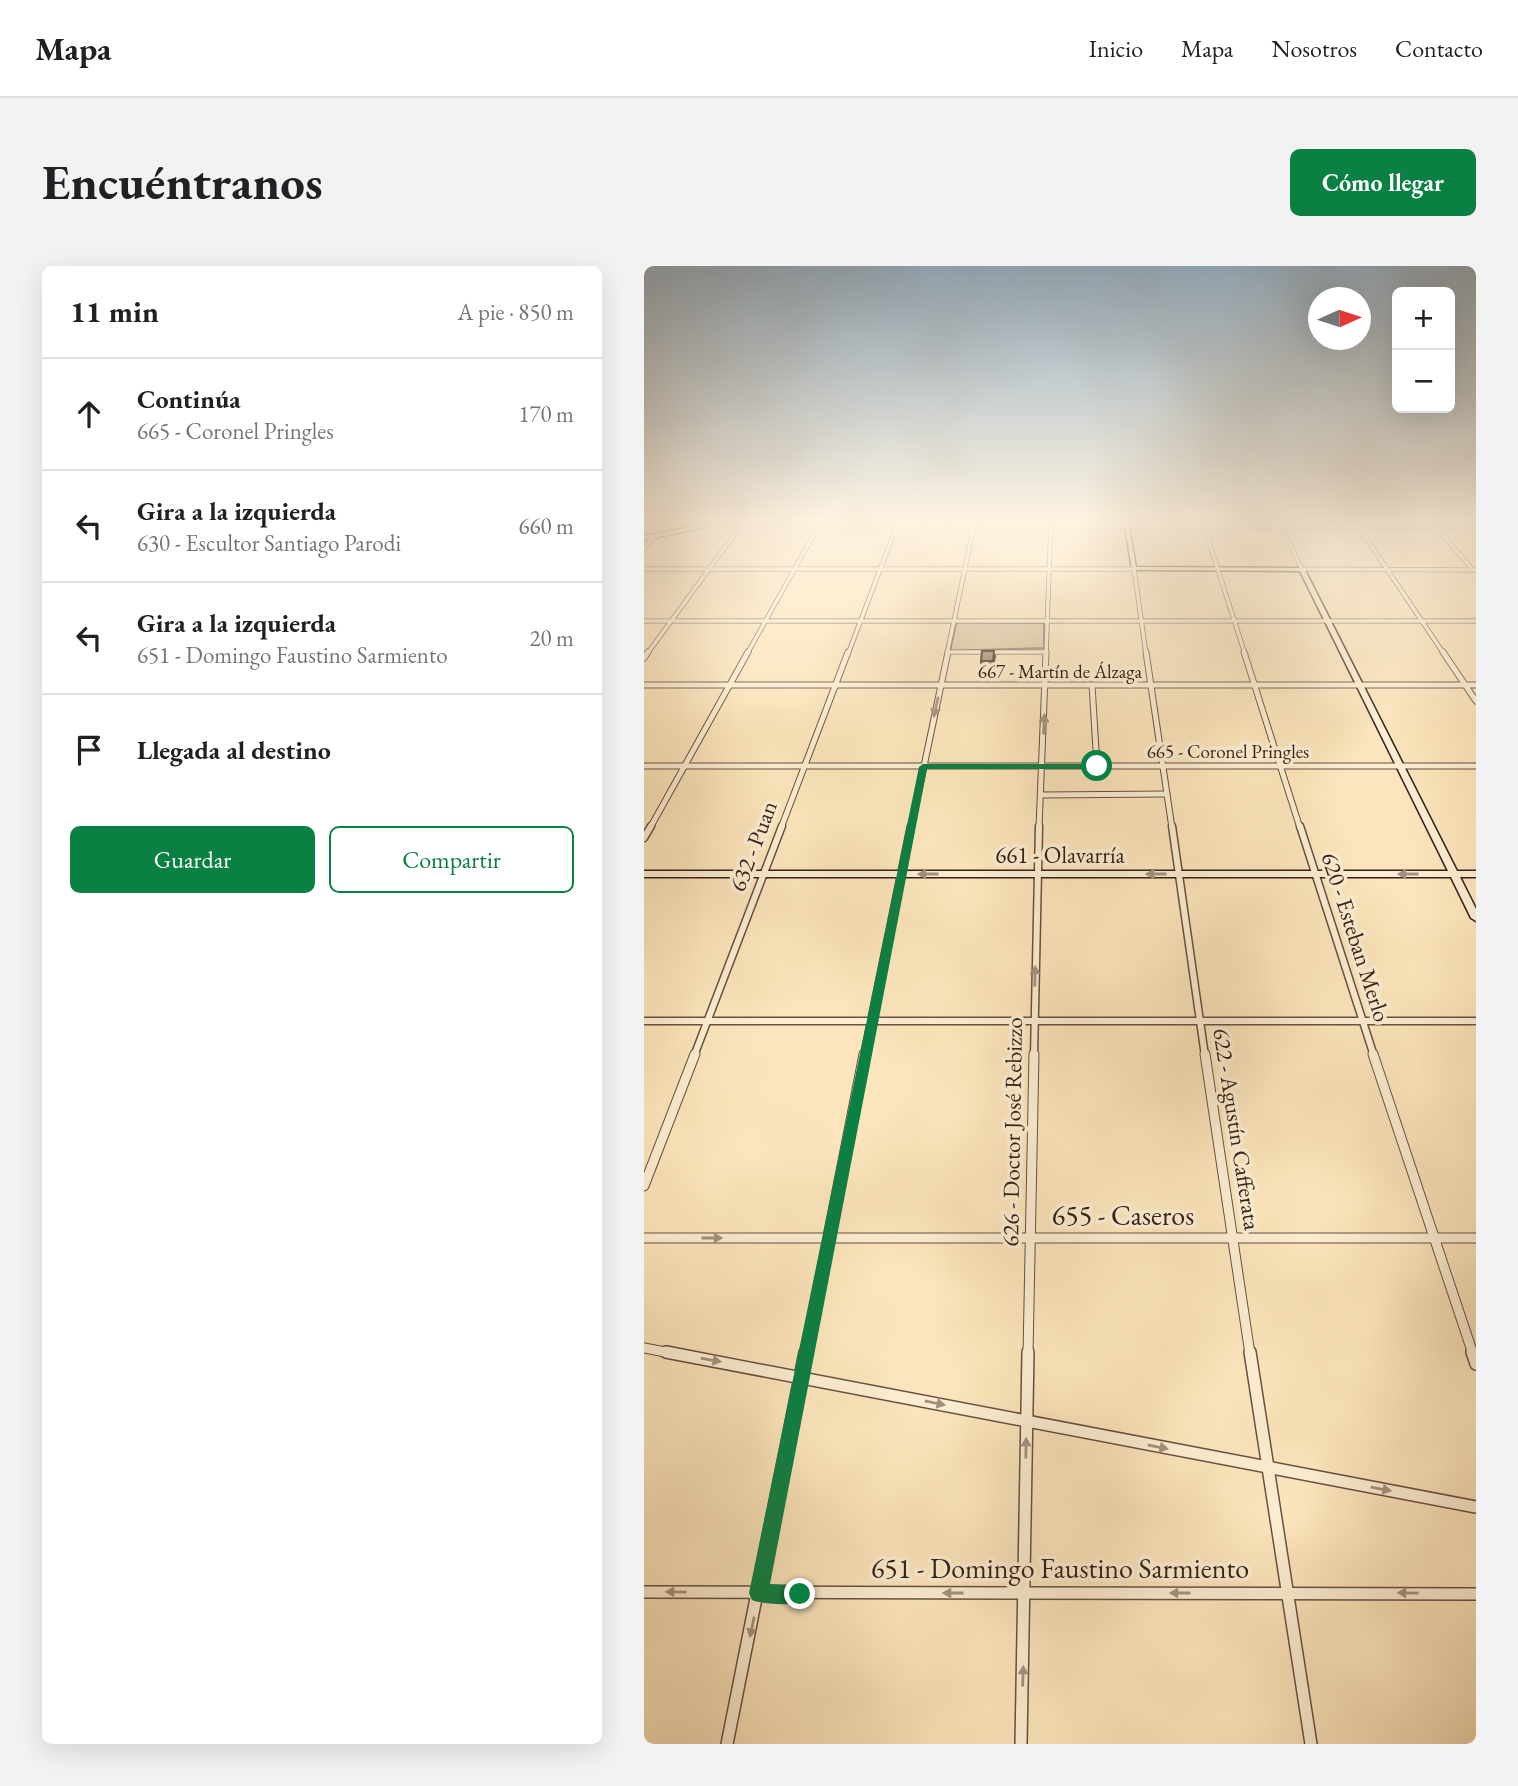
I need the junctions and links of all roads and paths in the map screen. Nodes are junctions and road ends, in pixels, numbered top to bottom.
1 (695, 589) edge
2 (784, 589) edge
3 (872, 589) edge
4 (960, 589) edge
5 (1049, 589) edge
6 (1137, 589) edge
7 (1224, 589) edge
8 (1313, 589) edge
9 (1400, 589) edge
10 (644, 621) edge
11 (672, 621) junction
12 (766, 621) junction
13 (860, 621) junction
14 (953, 621) junction
15 (1048, 621) junction
16 (1141, 621) junction
17 (1234, 621) junction
18 (1329, 621) junction
19 (1476, 621) edge
20 (1421, 622) junction
21 (947, 652) junction
22 (1047, 652) junction
23 (644, 658) edge
24 (644, 685) edge
25 (730, 685) junction
26 (835, 685) junction
27 (940, 685) junction
28 (1045, 685) junction
29 (1092, 685) junction
30 (1150, 685) junction
31 (1254, 685) junction
32 (1359, 685) junction
33 (1465, 685) junction
34 (1476, 685) edge
35 (1476, 701) edge
36 (644, 766) edge
37 (684, 766) junction
38 (1097, 766) junction
39 (1163, 766) junction
40 (1280, 766) junction
41 (1400, 766) junction
42 (1476, 766) edge
43 (804, 767) junction
44 (923, 767) junction
45 (1043, 767) junction
46 (1167, 794) junction
47 (1042, 795) junction
48 (644, 838) edge
49 (644, 874) edge
50 (763, 874) junction
51 (902, 874) junction
52 (1037, 874) junction
53 (1178, 874) junction
54 (1315, 874) junction
55 (1454, 874) junction
56 (1476, 874) edge
57 (1476, 918) edge
58 (644, 1020) edge
59 (706, 1021) junction
60 (871, 1021) junction
61 (1200, 1021) junction
62 (1362, 1021) junction
63 (1476, 1021) edge
64 (1033, 1022) junction
65 (644, 1186) edge
66 (830, 1237) junction
67 (1232, 1237) junction
68 (644, 1238) edge
69 (1029, 1238) junction
70 (1433, 1238) junction
71 (1476, 1238) edge
72 (644, 1348) edge
73 (1476, 1364) edge
74 (801, 1376) junction
75 (1027, 1421) junction
76 (1270, 1469) junction
77 (1476, 1507) edge
78 (644, 1592) edge
79 (1288, 1592) junction
80 (758, 1593) junction
81 (1025, 1593) junction
82 (1476, 1594) edge
83 (727, 1744) edge
84 (1021, 1744) edge
85 (1311, 1744) edge

1 - 11 street
2 - 12 street
3 - 13 street, 632 - Puan
4 - 14 street
5 - 15 street, 626 - Doctor José Rebizzo
6 - 16 street, 622 - Agustín Cafferata
7 - 17 street, 620 - Esteban Merlo
8 - 18 main road
9 - 20 street
10 - 11 street
11 - 12 street
11 - 23 street
12 - 13 street
12 - 25 street
13 - 14 street
13 - 26 street, 632 - Puan
14 - 15 street
14 - 21 street
15 - 16 street
15 - 22 street, 626 - Doctor José Rebizzo
16 - 17 street
16 - 30 street, 622 - Agustín Cafferata
17 - 18 street
17 - 31 street, 620 - Esteban Merlo
18 - 20 street
18 - 32 main road
19 - 20 street
20 - 33 street
21 - 22 street
21 - 27 street
22 - 28 street, 626 - Doctor José Rebizzo
24 - 25 street, 667 - Martín de Álzaga
25 - 26 street, 667 - Martín de Álzaga
25 - 37 street
26 - 27 street, 667 - Martín de Álzaga
26 - 43 street, 632 - Puan
27 - 28 street, 667 - Martín de Álzaga
27 -> 44 street
28 - 29 street, 667 - Martín de Álzaga
45 -> 28 street, 626 - Doctor José Rebizzo
29 - 30 street, 667 - Martín de Álzaga
29 - 38 street
30 - 31 street, 667 - Martín de Álzaga
30 - 39 street, 622 - Agustín Cafferata
31 - 32 street, 667 - Martín de Álzaga
31 - 40 street, 620 - Esteban Merlo
32 - 33 street, 667 - Martín de Álzaga
32 - 41 main road
33 - 34 street, 667 - Martín de Álzaga
33 - 35 street
36 - 37 street, 665 - Coronel Pringles
37 - 43 street, 665 - Coronel Pringles
37 - 48 street
38 - 39 street, 665 - Coronel Pringles
38 - 45 street, 665 - Coronel Pringles
39 - 40 street, 665 - Coronel Pringles
39 - 46 street, 622 - Agustín Cafferata
40 - 41 street, 665 - Coronel Pringles
40 - 54 street, 620 - Esteban Merlo
41 - 42 street, 665 - Coronel Pringles
41 - 55 main road
43 - 44 street, 665 - Coronel Pringles
43 - 50 street, 632 - Puan
44 - 45 street, 665 - Coronel Pringles
44 - 51 street
45 - 47 street, 626 - Doctor José Rebizzo
46 - 47 street
46 - 53 street, 622 - Agustín Cafferata
47 - 52 street, 626 - Doctor José Rebizzo
49 - 50 main road, 661 - Olavarría
50 - 51 main road, 661 - Olavarría
50 - 59 street, 632 - Puan
52 -> 51 main road, 661 - Olavarría
51 - 60 street
53 -> 52 main road, 661 - Olavarría
64 -> 52 street, 626 - Doctor José Rebizzo
53 - 54 main road, 661 - Olavarría
53 - 61 street, 622 - Agustín Cafferata
55 -> 54 main road, 661 - Olavarría
54 - 62 street, 620 - Esteban Merlo
55 - 56 main road, 661 - Olavarría
55 - 57 main road
58 - 59 street
59 - 60 street
59 - 65 street, 632 - Puan
60 - 64 street
60 - 66 street
61 - 62 street
61 - 64 street
61 - 67 street, 622 - Agustín Cafferata
62 - 63 street
62 - 70 street, 620 - Esteban Merlo
64 - 69 street, 626 - Doctor José Rebizzo
68 -> 66 street, 655 - Caseros
66 - 69 street, 655 - Caseros
66 - 74 street
67 - 69 street, 655 - Caseros
67 - 70 street, 655 - Caseros
67 - 76 street, 622 - Agustín Cafferata
69 - 75 street, 626 - Doctor José Rebizzo
70 - 71 street, 655 - Caseros
70 - 73 street, 620 - Esteban Merlo
72 -> 74 street
74 -> 75 street
74 - 80 street
75 -> 76 street
81 -> 75 street, 626 - Doctor José Rebizzo
76 -> 77 street
76 - 79 street, 622 - Agustín Cafferata
80 -> 78 street, 651 - Domingo Faustino Sarmiento
79 -> 81 street, 651 - Domingo Faustino Sarmiento
82 -> 79 street, 651 - Domingo Faustino Sarmiento
79 - 85 street, 622 - Agustín Cafferata
81 -> 80 street, 651 - Domingo Faustino Sarmiento
80 -> 83 street
84 -> 81 street, 626 - Doctor José Rebizzo

